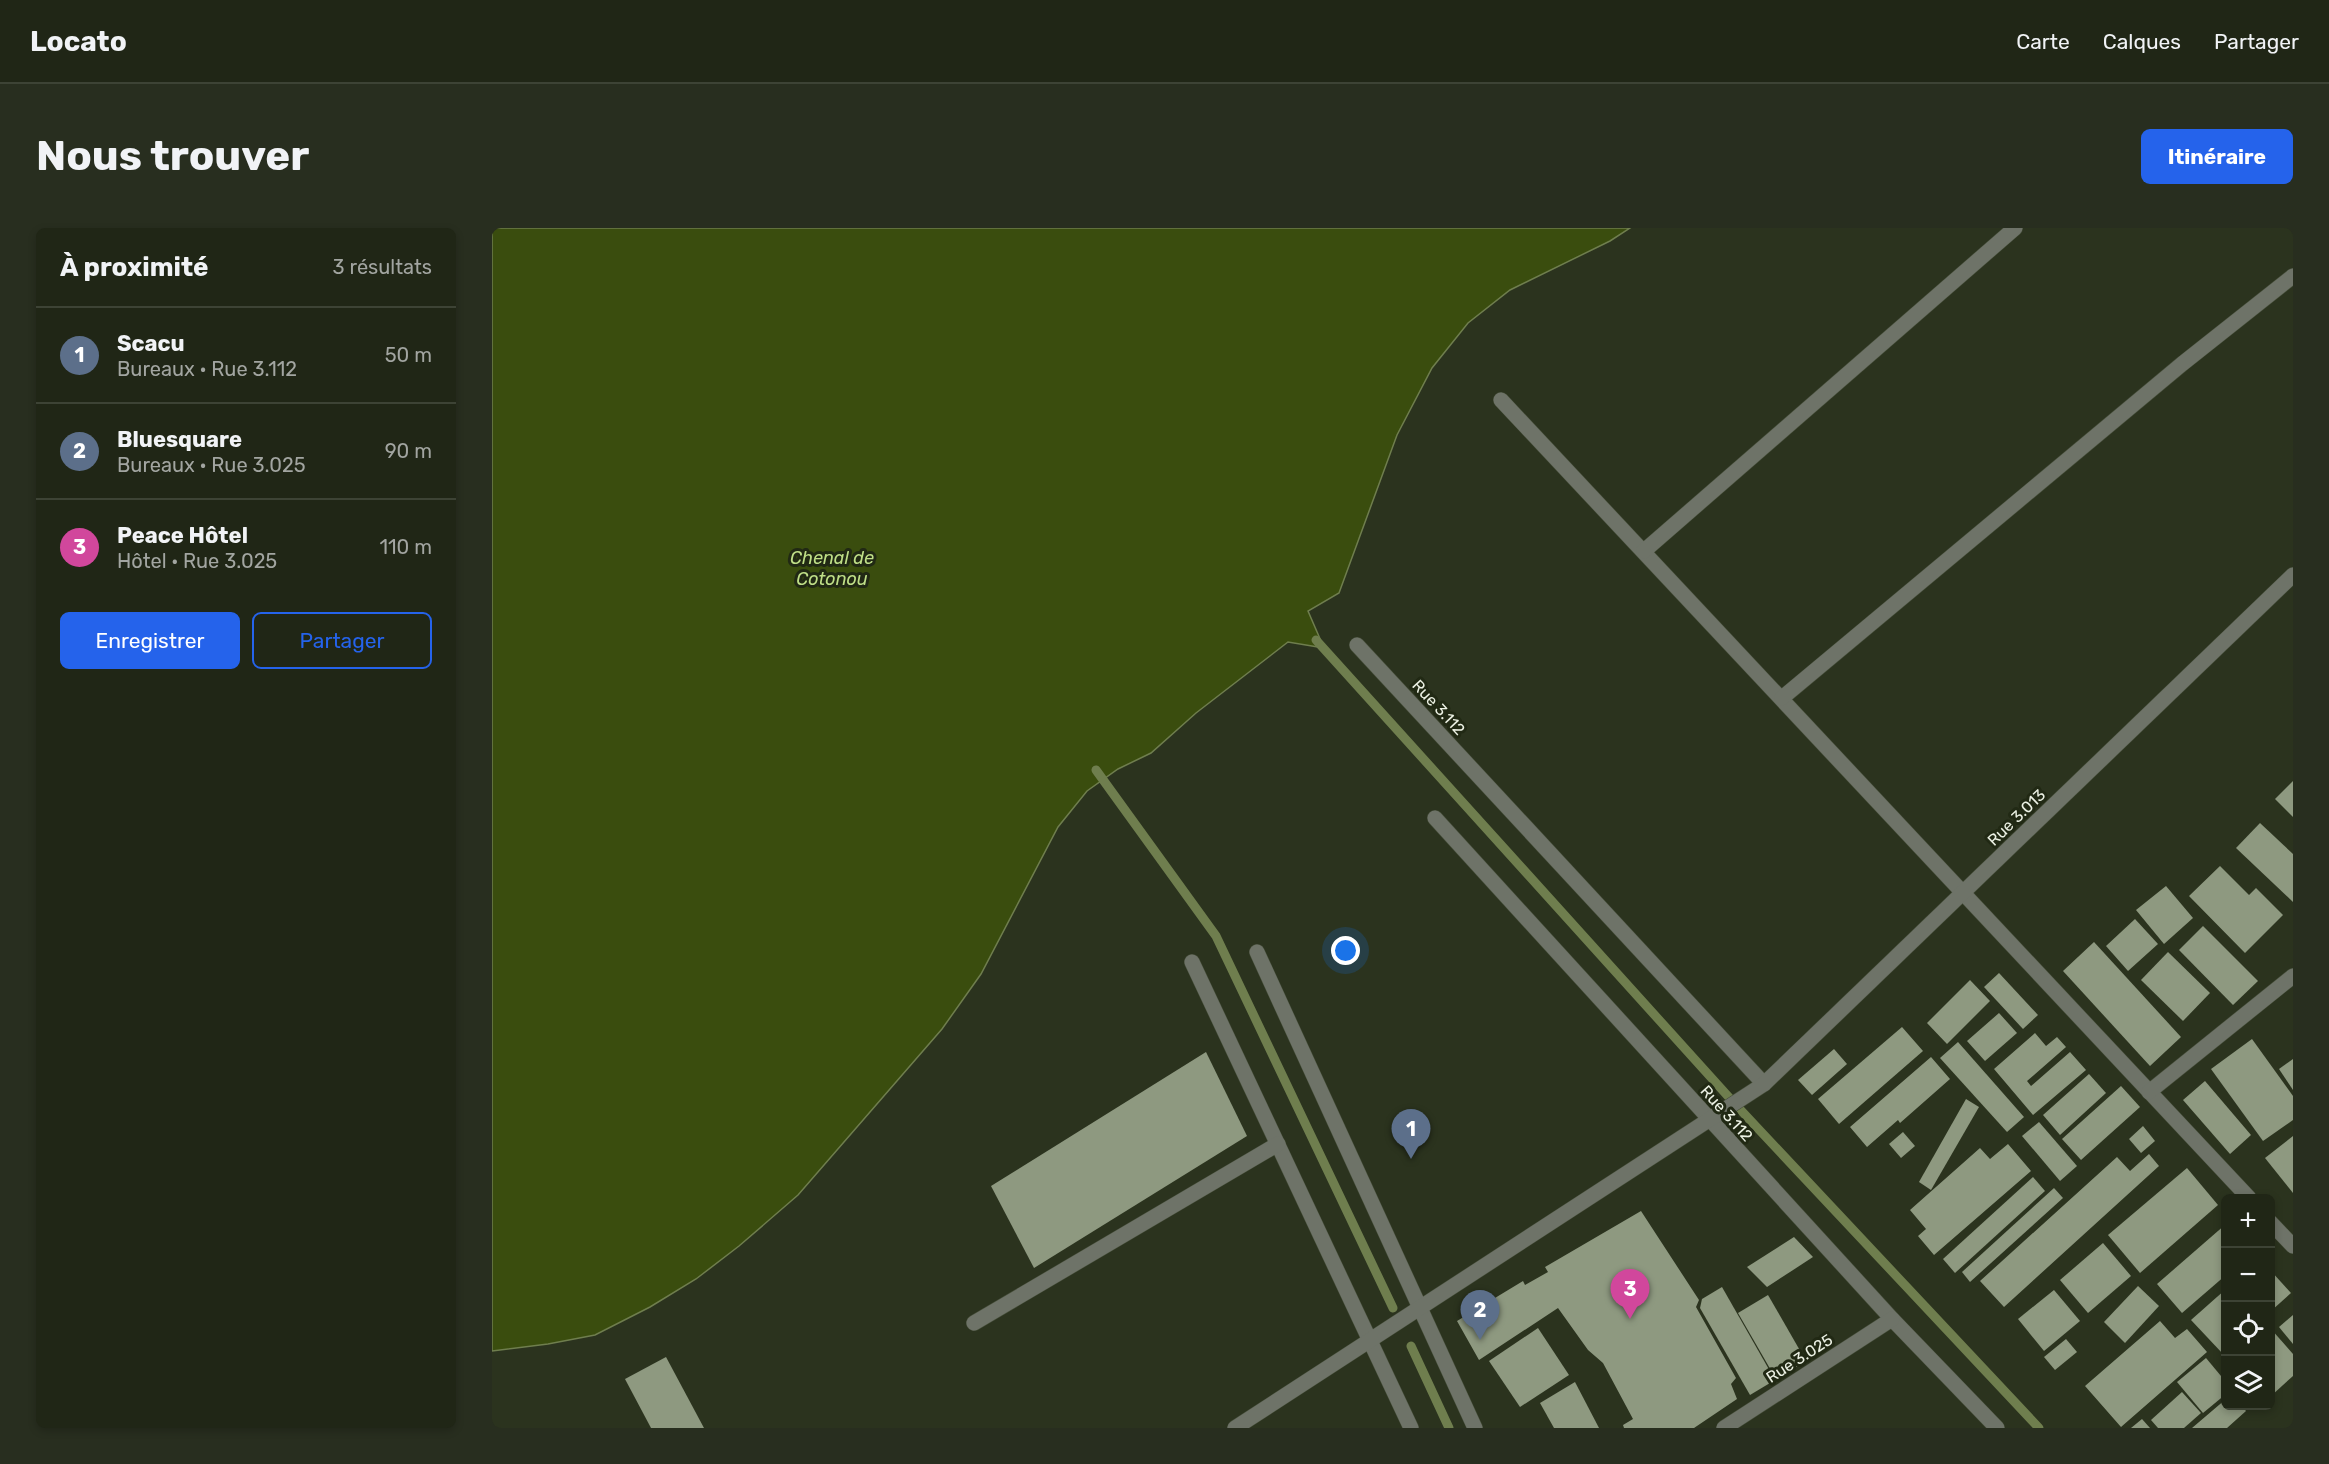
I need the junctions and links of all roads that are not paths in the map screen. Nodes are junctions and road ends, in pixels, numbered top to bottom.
1 (2015, 228) edge
2 (2293, 276) edge
3 (1501, 400) dead end
4 (1644, 551) junction
5 (2293, 575) edge
6 (1357, 645) dead end
7 (1782, 698) junction
8 (1435, 818) dead end
9 (1963, 893) junction
10 (1257, 952) dead end
11 (1192, 962) dead end
12 (2293, 976) edge
13 (1764, 1084) junction
14 (2149, 1092) junction
15 (1709, 1120) junction
16 (1278, 1144) junction
17 (2245, 1194) edge
18 (2275, 1226) edge
19 (2293, 1246) edge
20 (1420, 1307) junction
21 (1892, 1319) junction
22 (974, 1323) dead end
23 (1370, 1340) junction
24 (1235, 1428) edge
25 (1411, 1428) edge
26 (1475, 1428) edge
27 (1724, 1428) edge
28 (1997, 1428) edge

1 - 4 street
2 - 7 street
3 - 4 street
4 - 7 street
5 - 9 street, Rue 3.013
6 - 13 street, Rue 3.112
7 - 9 street
8 - 15 street, Rue 3.112
9 - 13 street, Rue 3.013
9 - 14 street
10 - 20 street
11 - 16 street
12 - 14 street
13 - 15 street, Rue 3.013
14 - 17 street
15 - 20 street, Rue 3.013
15 - 21 street, Rue 3.112
16 - 22 street
16 - 23 street
18 - 19 street
20 - 23 street, Rue 3.013
20 - 26 street
21 - 27 street, Rue 3.025
21 - 28 street, Rue 3.112
23 - 24 street, Rue 3.013
23 - 25 street

